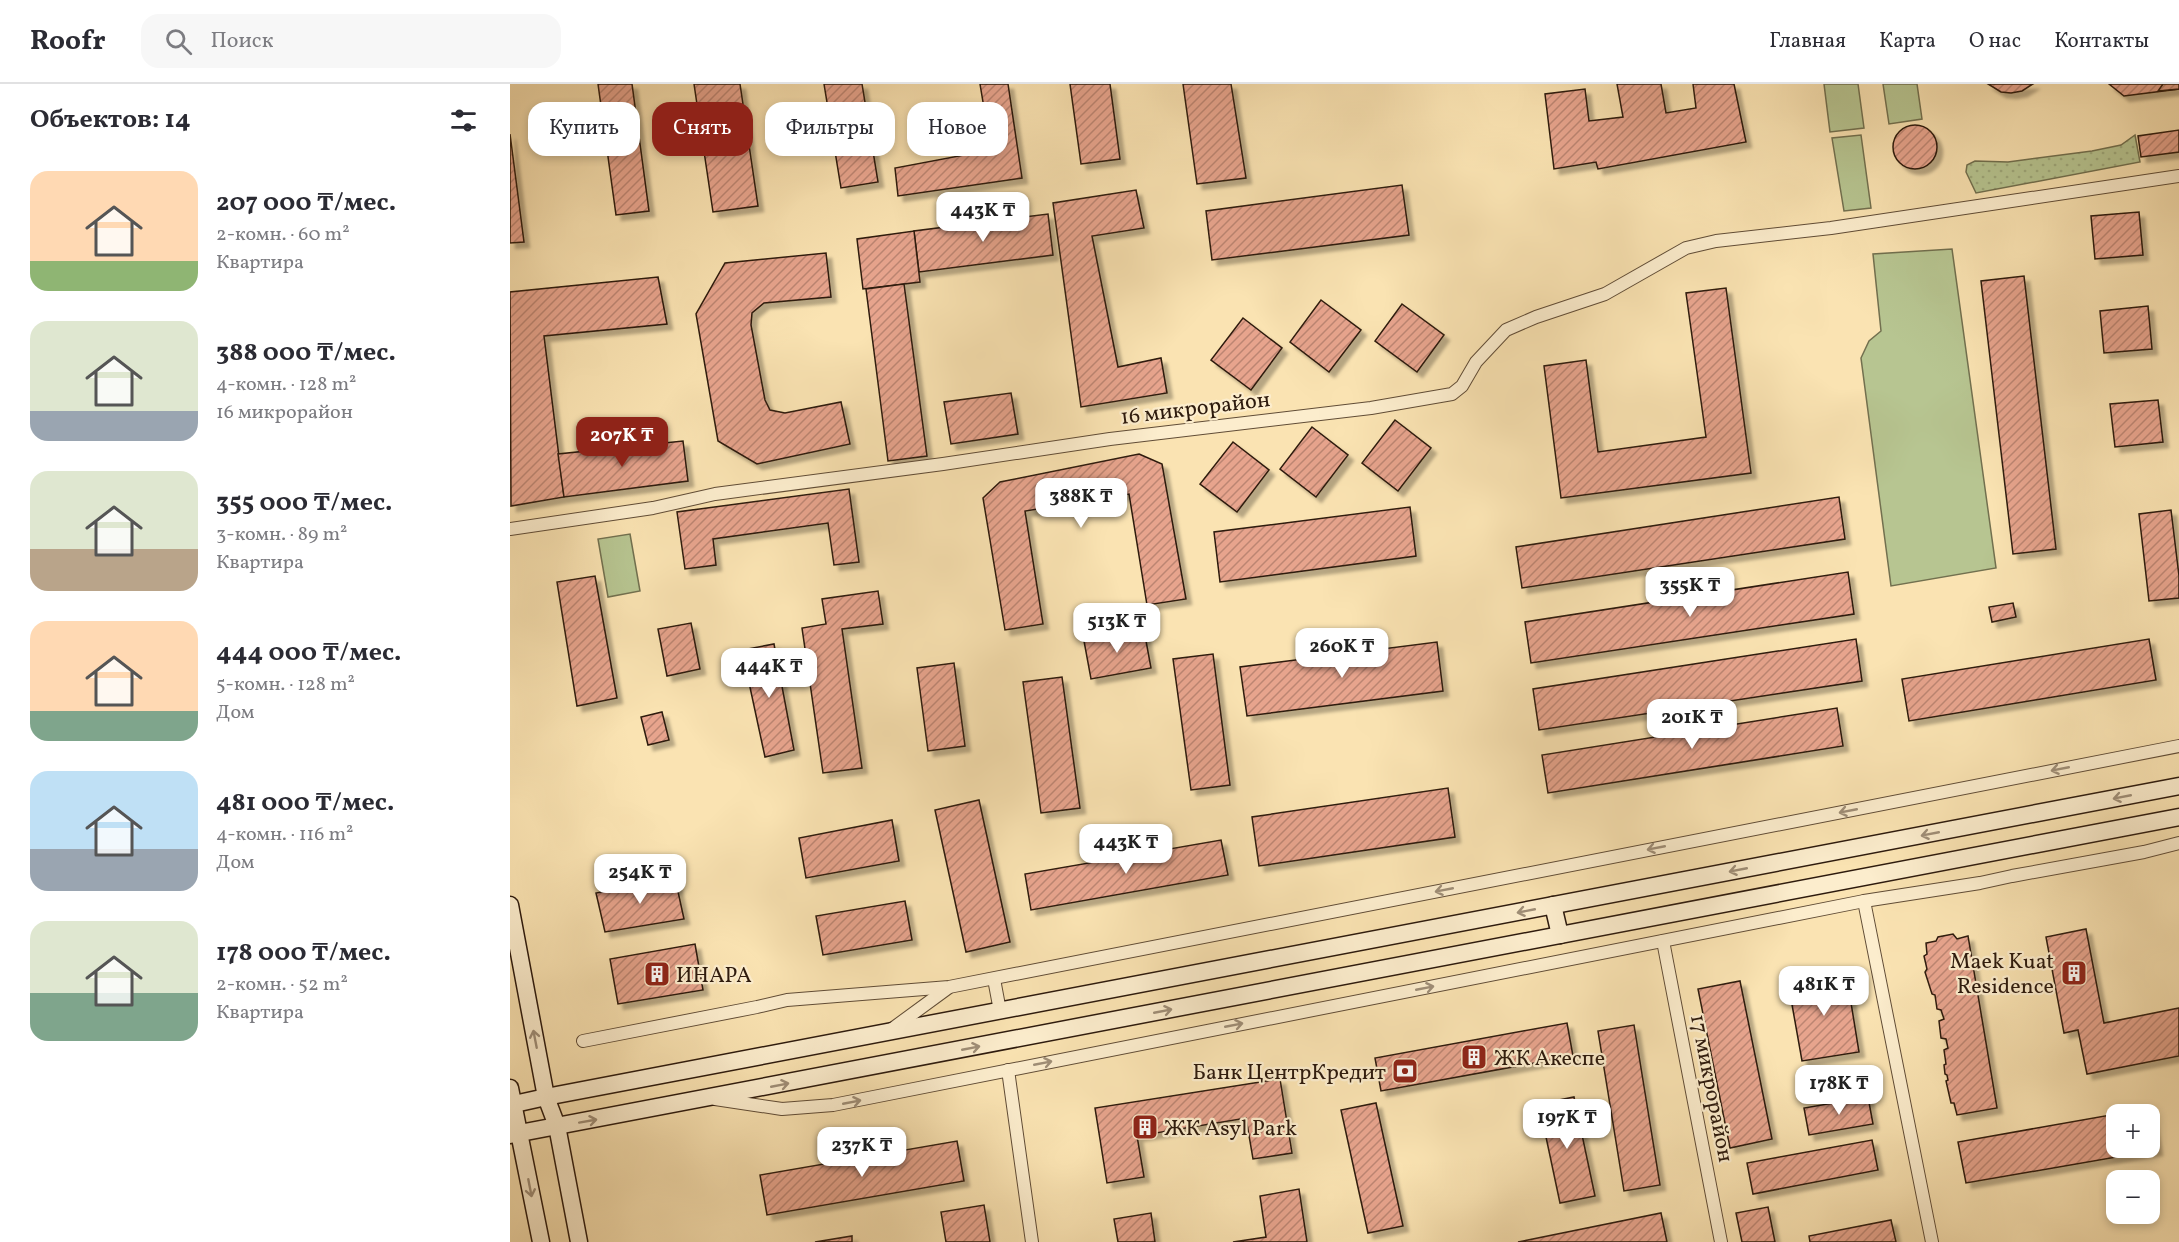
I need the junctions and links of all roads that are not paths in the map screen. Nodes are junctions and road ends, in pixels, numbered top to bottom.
1 (2179, 176) edge
2 (510, 529) edge
3 (2179, 746) edge
4 (2179, 786) edge
5 (2179, 817) edge
6 (2179, 843) edge
7 (1864, 901) junction
8 (510, 905) edge
9 (1553, 905) junction
10 (1560, 935) junction
11 (1663, 941) junction
12 (994, 979) junction
13 (949, 987) junction
14 (1000, 1011) junction
15 (888, 1032) junction
16 (583, 1041) dead end
17 (1008, 1070) junction
18 (546, 1096) junction
19 (710, 1098) junction
20 (511, 1100) edge
21 (557, 1126) junction
22 (515, 1134) edge
23 (541, 1242) edge
24 (579, 1242) edge
25 (1032, 1242) edge
26 (1721, 1242) edge
27 (1932, 1242) edge

1 - 2 street, 16 микрорайон
3 -> 12 street
4 -> 9 main road
5 - 10 main road
6 - 7 street
7 - 11 street
7 - 27 street
18 -> 8 main road
9 - 10 main road
9 -> 14 main road
19 -> 10 main road
17 -> 11 street
11 - 26 street, 17 микрорайон
12 - 13 street
12 - 14 street
13 - 15 street
13 - 16 street
14 - 15 main road
15 - 18 main road
19 -> 17 street
17 - 25 street
18 - 20 main road
18 - 21 main road
21 -> 19 main road
20 - 22 main road
21 - 22 main road
21 - 24 main road
22 -> 23 main road

